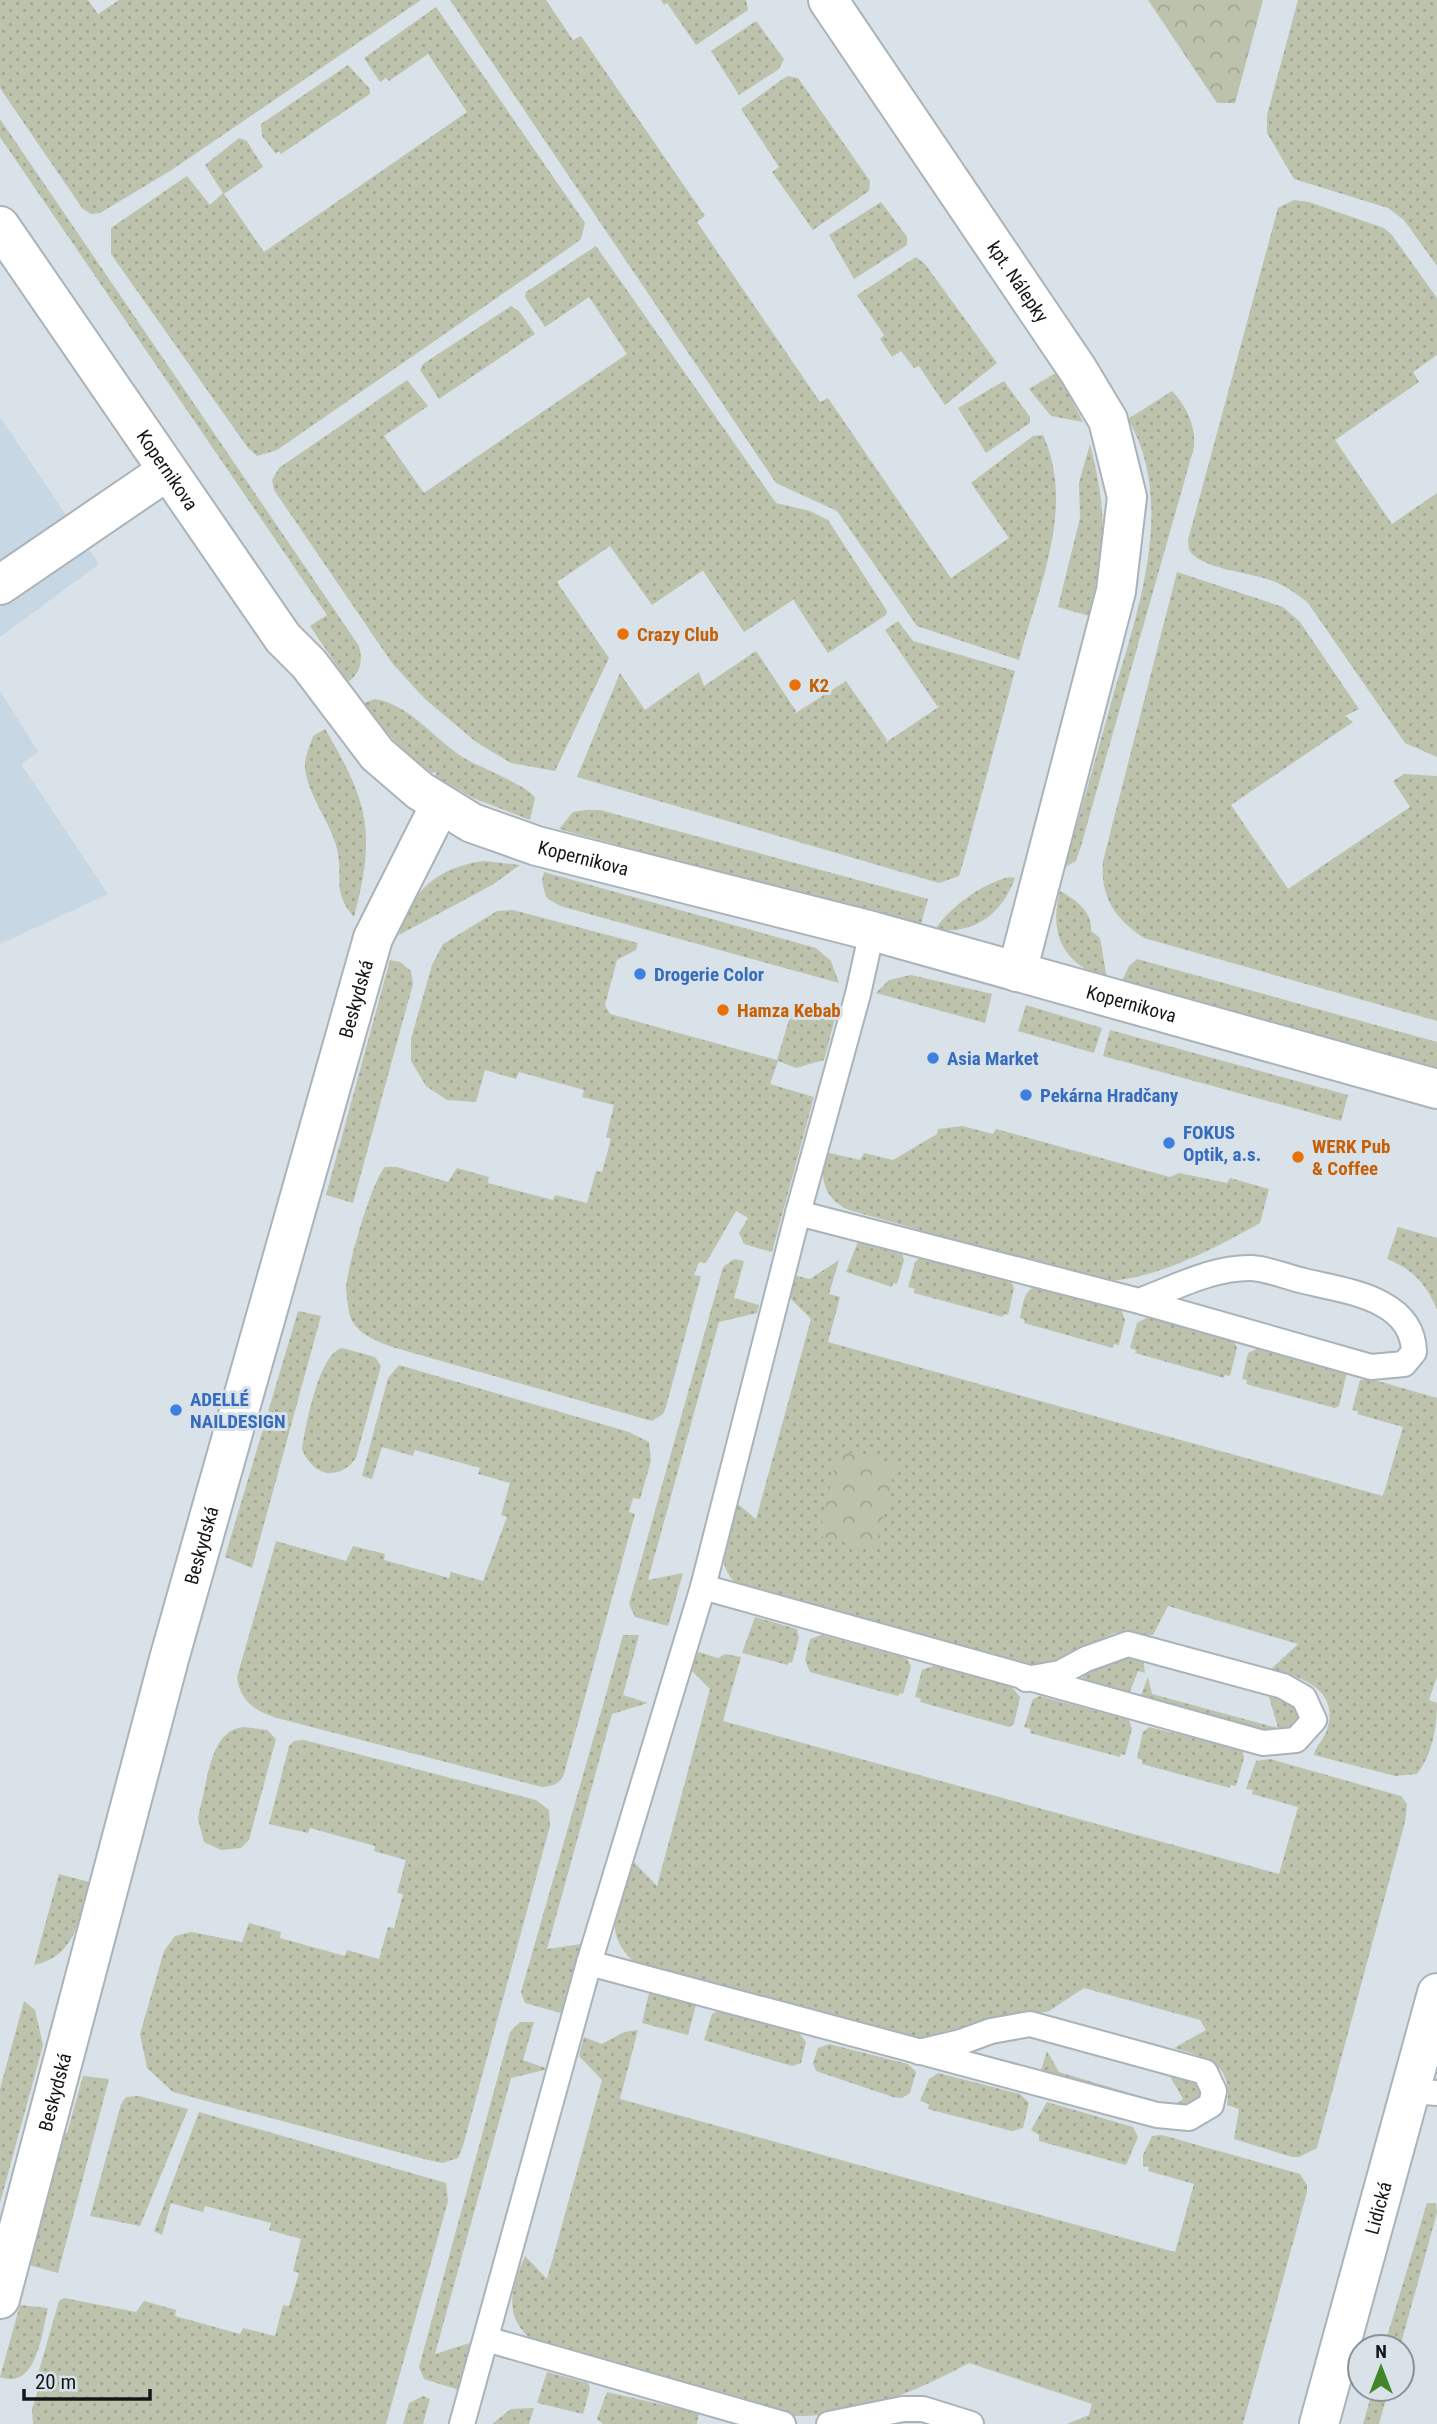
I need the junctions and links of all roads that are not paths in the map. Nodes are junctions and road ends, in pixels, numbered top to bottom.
1 (828, 0) edge
2 (0, 226) edge
3 (167, 471) junction
4 (0, 585) edge
5 (440, 805) junction
6 (872, 931) junction
7 (1017, 972) junction
8 (1437, 1089) edge
9 (798, 1213) junction
10 (1139, 1301) junction
11 (703, 1587) junction
12 (1026, 1679) junction
13 (589, 1963) junction
14 (1437, 1993) edge
15 (919, 2052) junction
16 (1423, 2092) edge
17 (0, 2299) edge
18 (486, 2339) junction
19 (462, 2424) edge
20 (783, 2424) edge
21 (829, 2424) edge
22 (971, 2424) edge
23 (1319, 2424) edge

1 - 7 street, kpt. Nálepky
2 - 3 street, Kopernikova
3 - 4 street
3 - 5 street, Kopernikova
5 - 6 street, Kopernikova
5 - 17 street, Beskydská
6 - 7 street, Kopernikova
6 - 9 lane
7 - 8 street, Kopernikova
9 - 10 lane
9 - 11 lane
10 - 10 lane
11 - 12 lane
11 - 13 lane
12 - 12 lane
13 - 15 lane
13 - 18 lane
14 - 16 street, Lidická
15 - 15 lane
16 - 23 street, Lidická
18 - 19 lane
18 - 20 lane
21 - 22 lane

